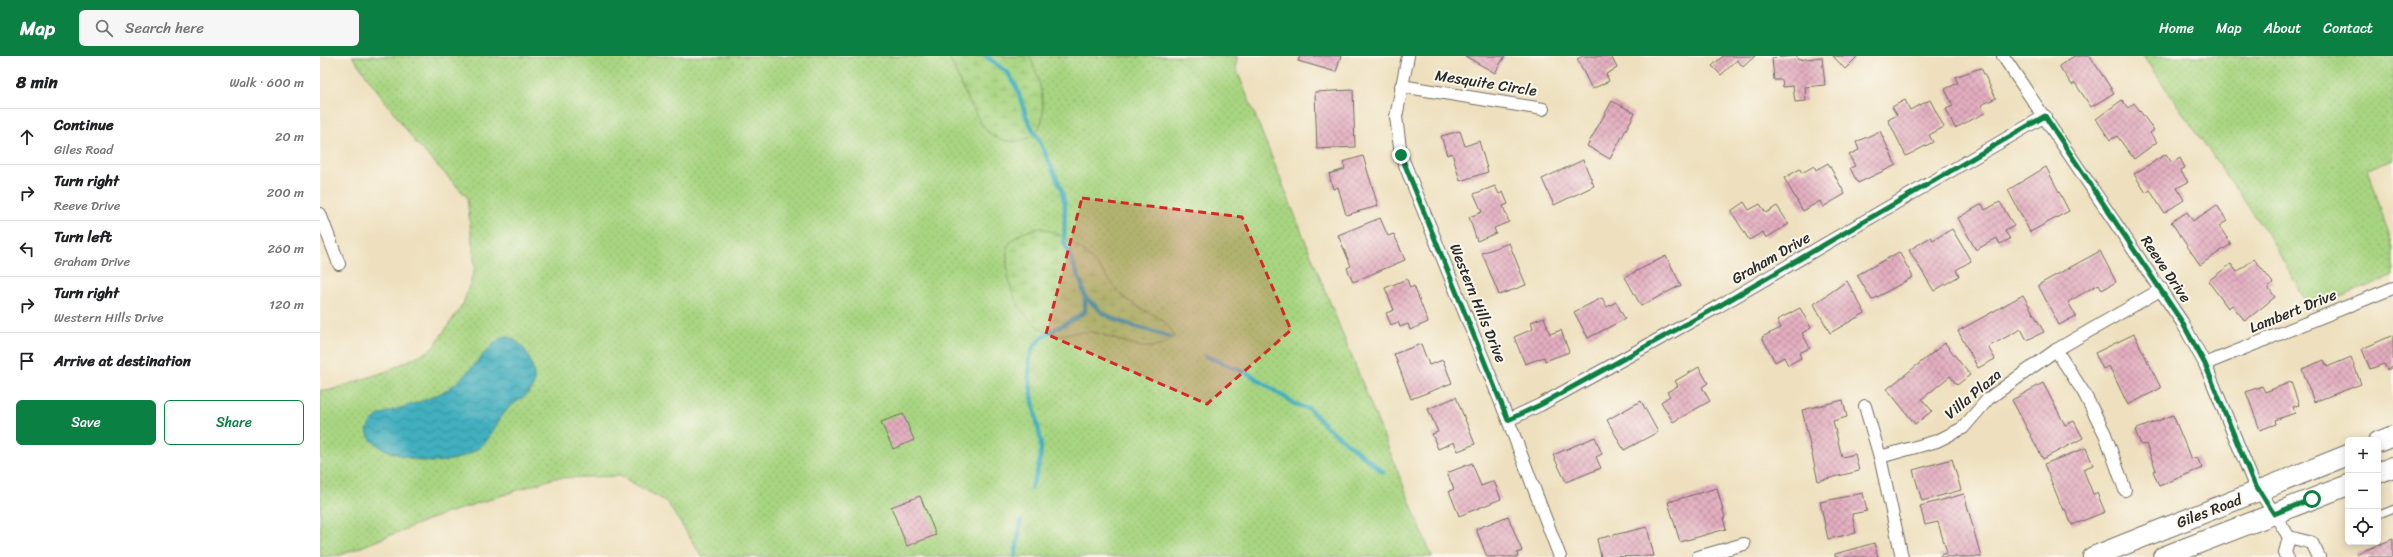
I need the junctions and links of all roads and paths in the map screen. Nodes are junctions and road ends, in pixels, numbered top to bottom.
1 (1408, 56) edge
2 (2003, 56) edge
3 (1401, 86) junction
4 (1543, 109) dead end
5 (2045, 116) junction
6 (320, 214) edge
7 (339, 264) dead end
8 (2393, 288) edge
9 (2162, 289) junction
10 (2056, 350) junction
11 (2205, 364) junction
12 (1865, 406) dead end
13 (1508, 420) junction
14 (2393, 436) edge
15 (2381, 441) edge
16 (2345, 456) edge
17 (1880, 457) junction
18 (2393, 467) edge
19 (2381, 472) edge
20 (2345, 486) edge
21 (2125, 490) dead end
22 (2258, 492) junction
23 (2393, 509) edge
24 (2274, 514) junction
25 (2381, 514) edge
26 (2289, 537) junction
27 (1744, 544) dead end
28 (1560, 557) edge
29 (1698, 557) edge
30 (1902, 557) edge
31 (2092, 557) edge
32 (2162, 557) edge
33 (2287, 557) edge
34 (2319, 557) edge

1 - 3 street, Western Hills Drive
2 - 5 street, Reeve Drive
3 - 4 street, Mesquite Circle
3 - 13 street, Western Hills Drive
5 - 9 street, Reeve Drive
5 - 13 street, Graham Drive
6 - 7 street
8 - 11 street, Lambert Drive
9 - 10 street, Villa Plaza
9 - 11 street, Reeve Drive
10 - 17 street, Villa Plaza
10 - 21 street
11 - 22 street, Reeve Drive
12 - 17 street
13 - 28 street, Western Hills Drive
14 - 15 main road
16 - 22 main road, Giles Road
17 - 30 street
18 - 19 main road
20 - 24 main road, Giles Road
22 - 24 street, Reeve Drive
22 - 31 main road, Giles Road
23 - 25 lane
24 - 26 street, Reeve Drive
24 - 32 main road, Giles Road
26 - 33 street
26 - 34 street
27 - 29 street

